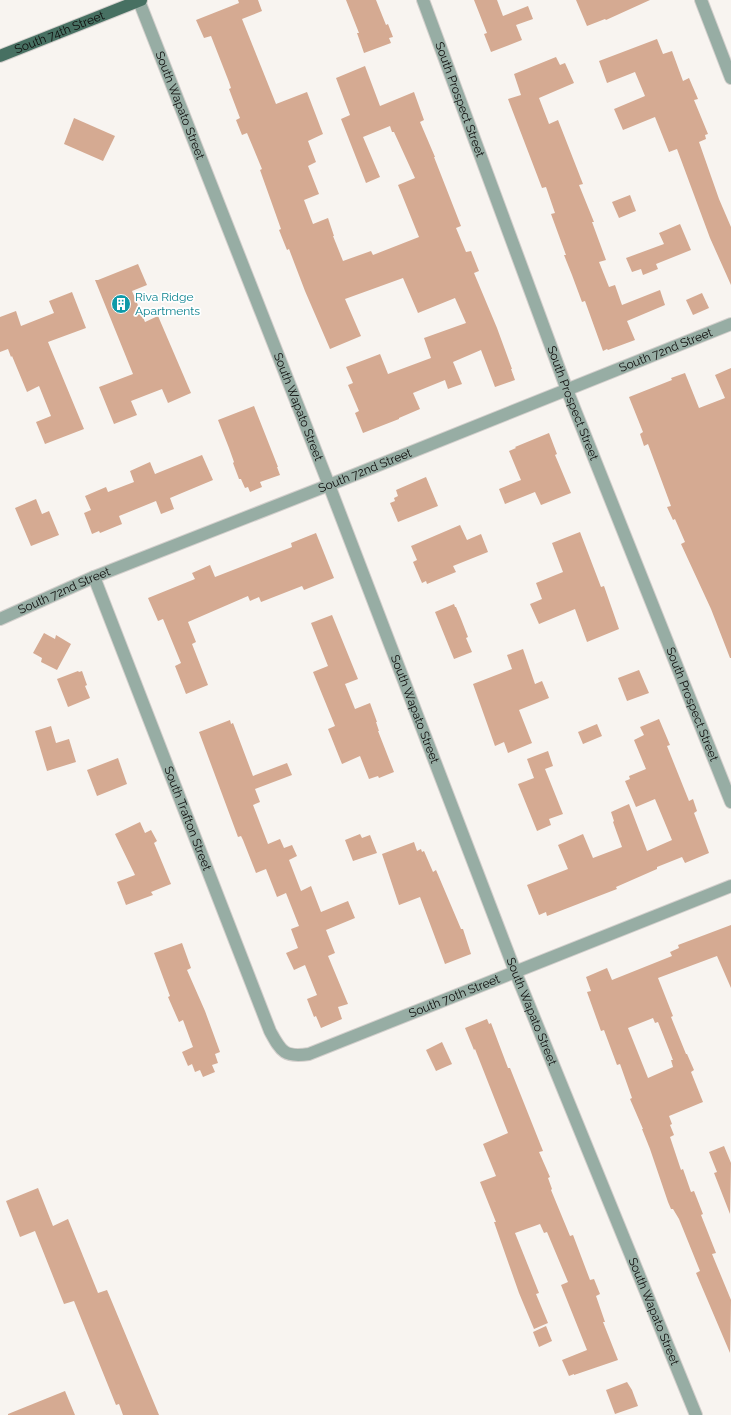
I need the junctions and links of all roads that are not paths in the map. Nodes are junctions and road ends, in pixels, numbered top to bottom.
1 (140, 0) edge
2 (423, 0) edge
3 (701, 0) edge
4 (123, 4) edge
5 (0, 56) edge
6 (731, 78) edge
7 (731, 324) edge
8 (567, 390) junction
9 (329, 485) junction
10 (94, 577) junction
11 (0, 619) edge
12 (731, 802) edge
13 (731, 886) edge
14 (515, 971) junction
15 (288, 1055) joint
16 (696, 1415) edge

1 - 4 main road, South 74th Street
1 - 9 street, South Wapato Street
2 - 8 street, South Prospect Street
3 - 6 street
4 - 5 main road, South 74th Street
7 - 8 street, South 72nd Street
8 - 9 street, South 72nd Street
8 - 12 street, South Prospect Street
9 - 10 street, South 72nd Street
9 - 14 street, South Wapato Street
10 - 11 street, South 72nd Street
10 - 15 street, South Trafton Street
13 - 14 street, South 70th Street
14 - 15 street, South 70th Street
14 - 16 street, South Wapato Street

